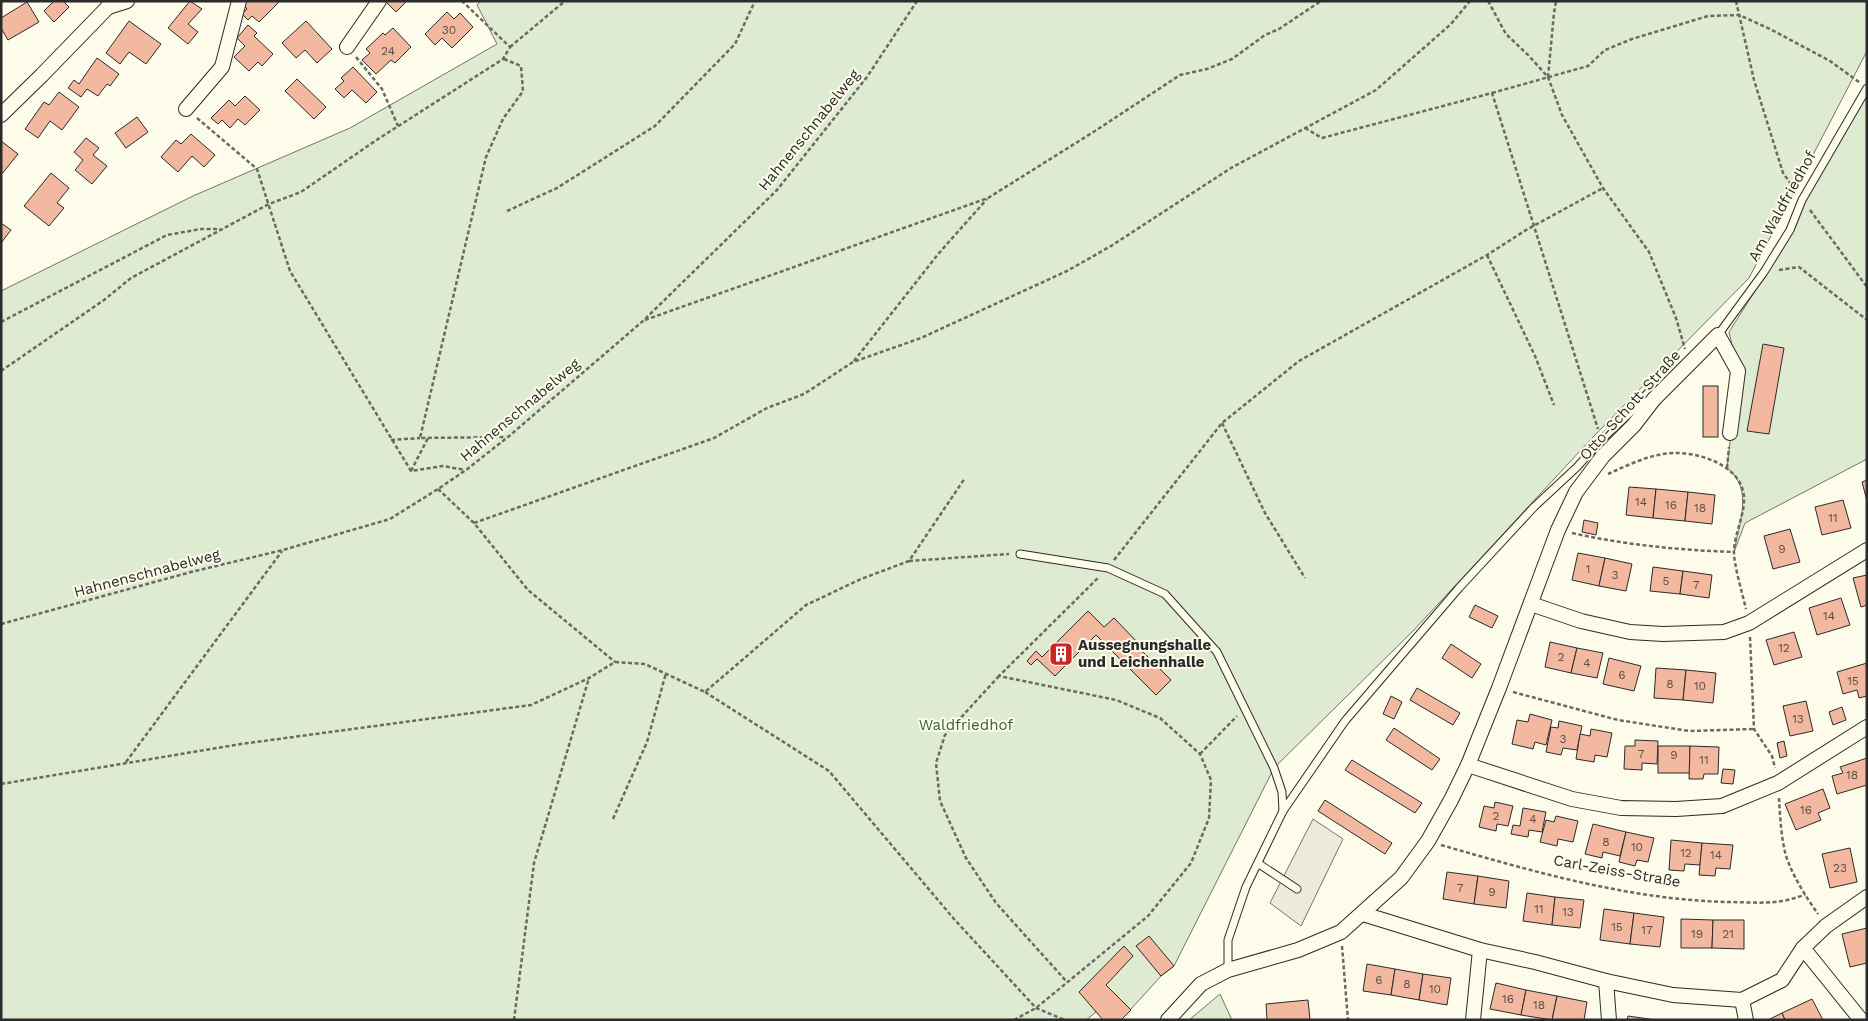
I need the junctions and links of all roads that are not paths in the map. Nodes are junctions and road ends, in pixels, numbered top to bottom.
1 (127, 1) edge
2 (239, 1) edge
3 (379, 1) edge
4 (109, 4) edge
5 (347, 47) road end
6 (1867, 88) edge
7 (186, 108) road end
8 (1, 115) edge
9 (1718, 335) junction
10 (1654, 399) junction
11 (1730, 433) road end
12 (1867, 550) edge
13 (1020, 554) road end
14 (1531, 604) junction
15 (1867, 728) edge
16 (1468, 765) junction
17 (1283, 812) junction
18 (1259, 864) junction
19 (1297, 889) dead end
20 (1867, 897) edge
21 (1363, 914) junction
22 (1803, 948) junction
23 (1480, 950) junction
24 (1228, 970) junction
25 (1606, 981) junction
26 (1742, 1000) junction
27 (1168, 1020) edge
28 (1473, 1020) edge
29 (1609, 1020) edge
30 (1746, 1020) edge
31 (1861, 1020) edge

1 - 4 street
2 - 7 street
3 - 5 street
4 - 8 street
6 - 9 lane, Am Waldfriedhof
9 - 10 street, Otto-Schott-Straße
9 - 11 street
10 - 14 street, Otto-Schott-Straße
10 - 17 lane
12 - 14 street
13 - 17 lane
14 - 16 street, Otto-Schott-Straße
15 - 16 street
16 - 21 street
17 - 18 lane
18 - 19 lane
18 - 24 lane
20 - 22 street
21 - 23 street
21 - 24 street
22 - 26 street
22 - 31 street
23 - 25 street
23 - 28 street
24 - 27 street
25 - 26 street
25 - 29 street
26 - 30 street

